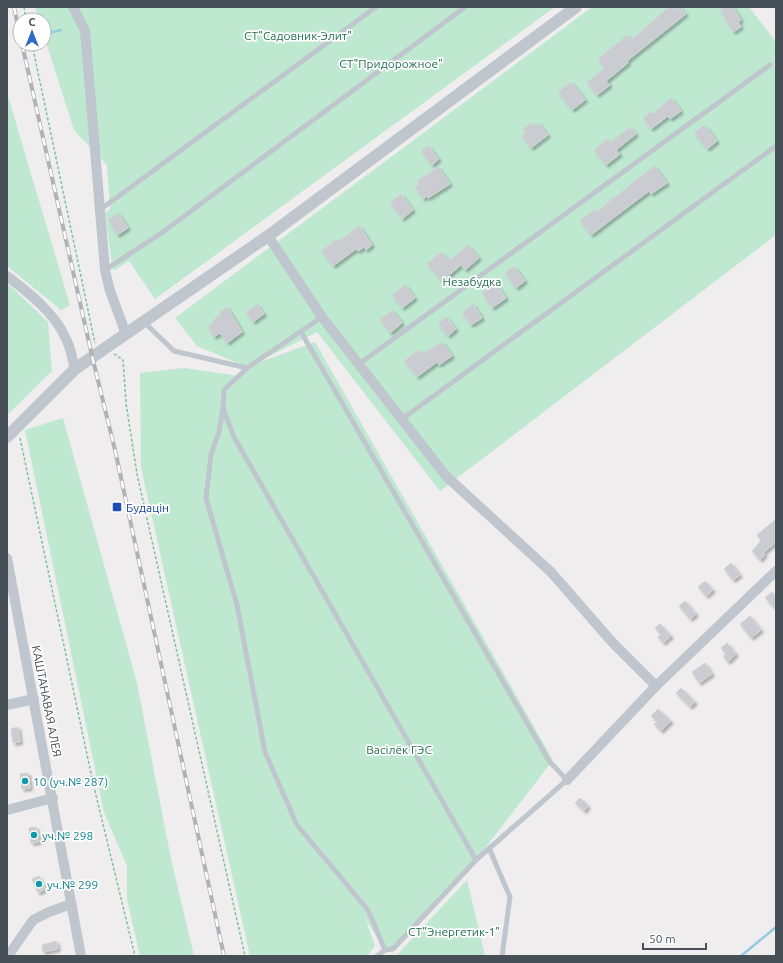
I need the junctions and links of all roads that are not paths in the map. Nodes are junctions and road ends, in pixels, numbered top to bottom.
1 (73, 7) edge
2 (376, 7) edge
3 (464, 7) edge
4 (576, 7) edge
5 (770, 65) dead end
6 (776, 146) edge
7 (101, 209) junction
8 (268, 236) junction
9 (105, 270) junction
10 (7, 276) edge
11 (322, 317) junction
12 (144, 322) junction
13 (302, 332) junction
14 (126, 334) junction
15 (359, 364) junction
16 (247, 368) junction
17 (75, 369) junction
18 (223, 408) junction
19 (402, 419) junction
20 (7, 437) edge
21 (7, 558) edge
22 (8, 569) edge
23 (776, 571) edge
24 (656, 686) junction
25 (34, 700) junction
26 (7, 705) edge
27 (567, 780) junction
28 (53, 798) junction
29 (7, 810) edge
30 (489, 848) junction
31 (476, 860) junction
32 (71, 904) junction
33 (385, 950) junction
34 (8, 956) edge
35 (81, 956) edge
36 (377, 956) edge
37 (502, 956) edge

1 - 7 street
2 - 7 lane
3 - 9 lane
4 - 8 street
5 - 15 lane
6 - 19 lane
7 - 9 street
8 - 11 street
8 - 12 street
9 - 14 street
10 - 17 street
11 - 13 lane
11 - 15 street
12 - 14 street
12 - 16 lane
13 - 16 lane
13 - 27 lane
14 - 17 street
15 - 19 street
16 - 18 lane
17 - 20 street
18 - 31 lane
18 - 33 lane
19 - 24 street
21 - 22 street, КАШТАНАВАЯ АЛЕЯ
22 - 25 street, КАШТАНАВАЯ АЛЕЯ
23 - 24 street
24 - 27 street
25 - 26 street
25 - 28 street, КАШТАНАВАЯ АЛЕЯ
27 - 30 lane
28 - 29 street
28 - 32 street, КАШТАНАВАЯ АЛЕЯ
30 - 31 lane
30 - 37 lane
31 - 33 lane
32 - 34 street
32 - 35 street, КАШТАНАВАЯ АЛЕЯ
33 - 36 lane

